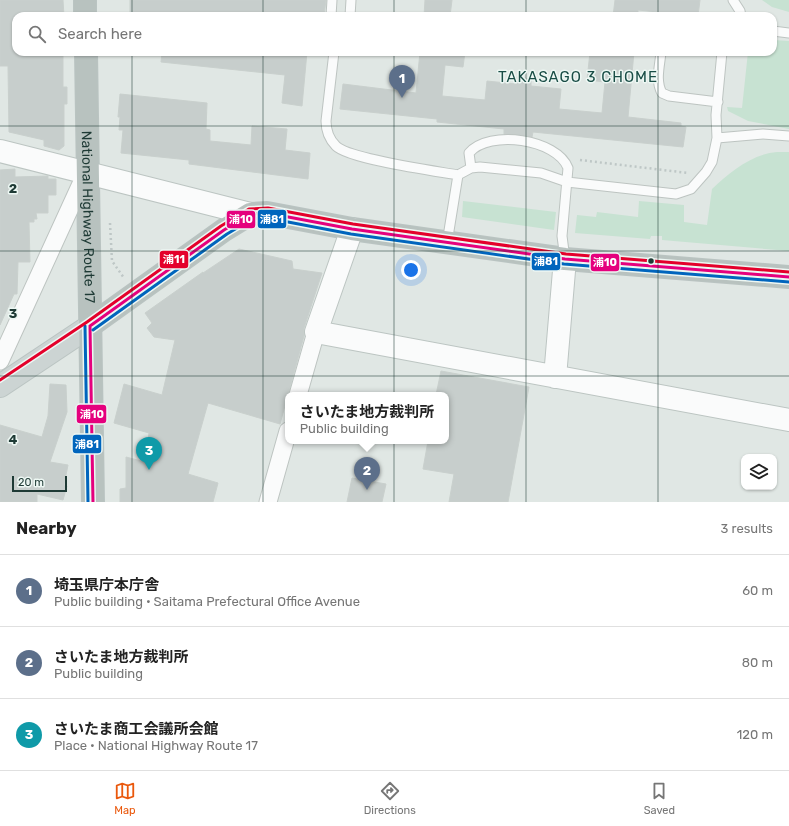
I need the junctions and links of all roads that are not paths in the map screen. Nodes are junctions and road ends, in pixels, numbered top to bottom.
1 (85, 0) edge
2 (332, 0) edge
3 (351, 0) edge
4 (733, 0) edge
5 (85, 12) edge
6 (330, 12) edge
7 (350, 12) edge
8 (740, 12) edge
9 (777, 32) edge
10 (789, 33) edge
11 (86, 56) edge
12 (334, 56) edge
13 (661, 56) edge
14 (722, 56) edge
15 (718, 102) junction
16 (789, 136) edge
17 (717, 138) junction
18 (0, 151) edge
19 (471, 168) junction
20 (86, 173) junction
21 (458, 175) junction
22 (567, 182) junction
23 (250, 214) junction
24 (352, 229) junction
25 (447, 243) junction
26 (565, 259) junction
27 (789, 276) edge
28 (90, 326) junction
29 (316, 332) junction
30 (0, 361) edge
31 (555, 378) junction
32 (0, 386) edge
33 (299, 392) edge
34 (789, 420) edge
35 (285, 442) edge
36 (93, 502) edge
37 (268, 502) edge

1 - 5 highway
2 - 6 lane
3 - 7 lane
4 - 8 lane
9 - 10 lane
11 - 20 highway, National Highway Route 17
12 - 21 lane
13 - 15 lane
14 - 15 lane
15 - 17 lane
16 - 17 lane
17 - 22 lane
18 - 20 street
19 - 21 lane
19 - 22 lane
19 - 22 lane
20 - 23 street
20 - 28 highway, National Highway Route 17
20 - 30 street
21 - 25 lane
22 - 26 lane
23 - 24 highway
23 - 28 highway
24 - 25 highway
24 - 29 street
25 - 26 highway
26 - 27 highway
26 - 31 street
28 - 32 main road
28 - 36 highway, National Highway Route 17
29 - 31 street
29 - 33 street
31 - 34 street
35 - 37 street

